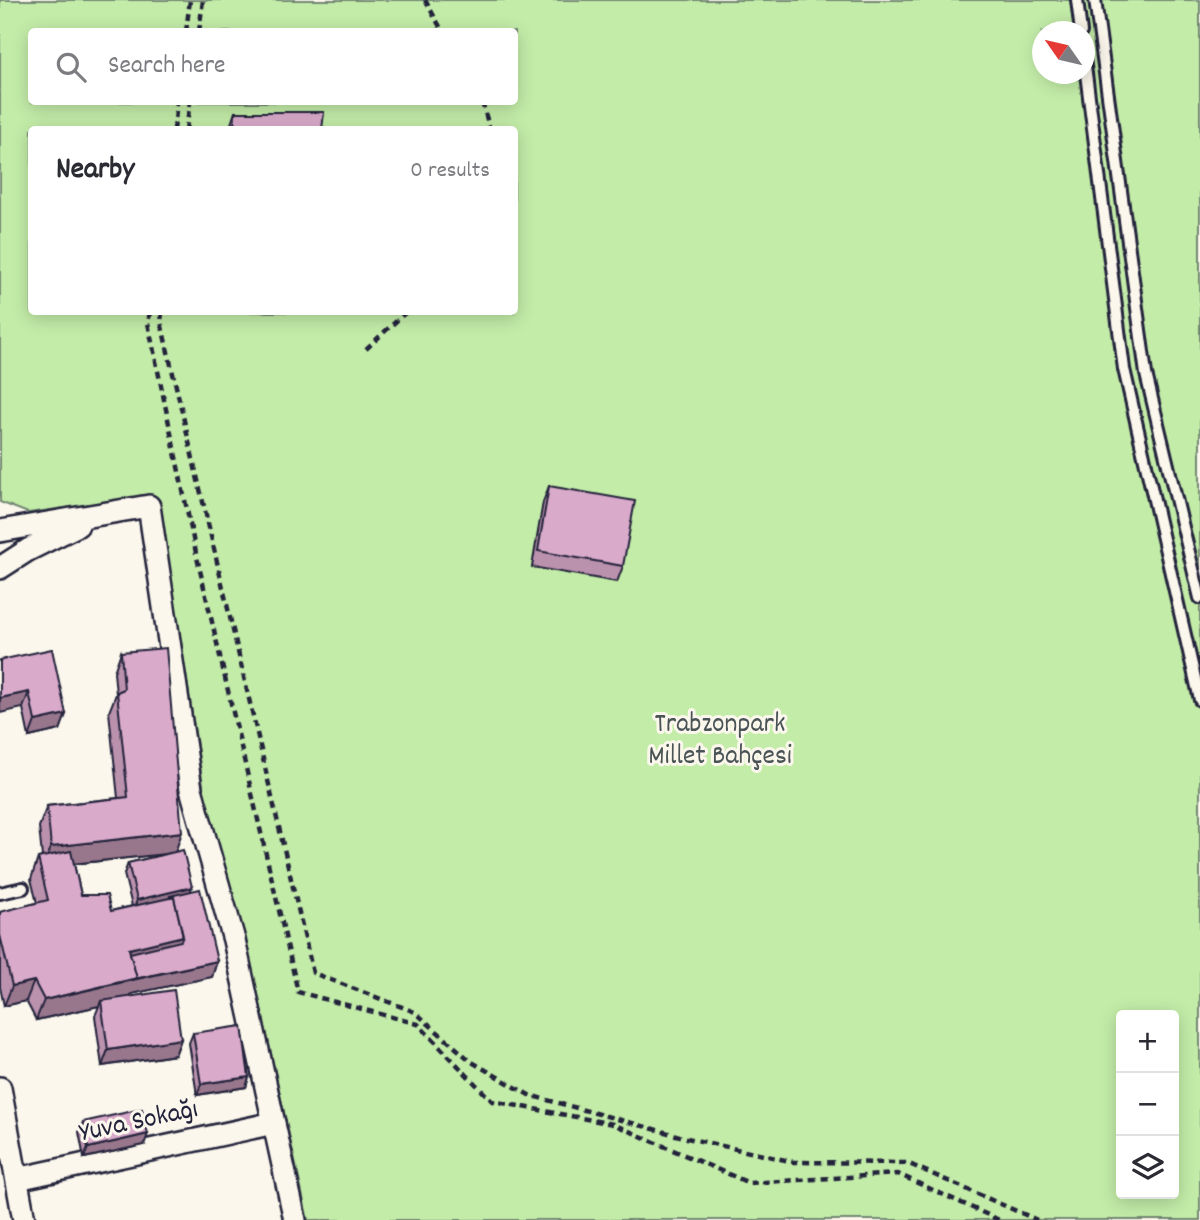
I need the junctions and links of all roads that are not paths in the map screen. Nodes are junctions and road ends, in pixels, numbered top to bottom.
1 (1077, 0) edge
2 (1095, 0) edge
3 (1080, 21) edge
4 (1087, 84) edge
5 (99, 514) junction
6 (0, 531) edge
7 (0, 568) edge
8 (1200, 598) edge
9 (1200, 700) edge
10 (23, 888) dead end
11 (0, 893) edge
12 (0, 1088) edge
13 (274, 1123) junction
14 (17, 1179) junction
15 (24, 1220) edge
16 (295, 1220) edge

1 - 3 lane
2 - 8 lane
4 - 9 lane
5 - 6 street
5 - 7 street
5 - 13 street
10 - 11 lane
12 - 14 street
13 - 14 street, Yuva Sokağı
13 - 16 street
14 - 15 street

